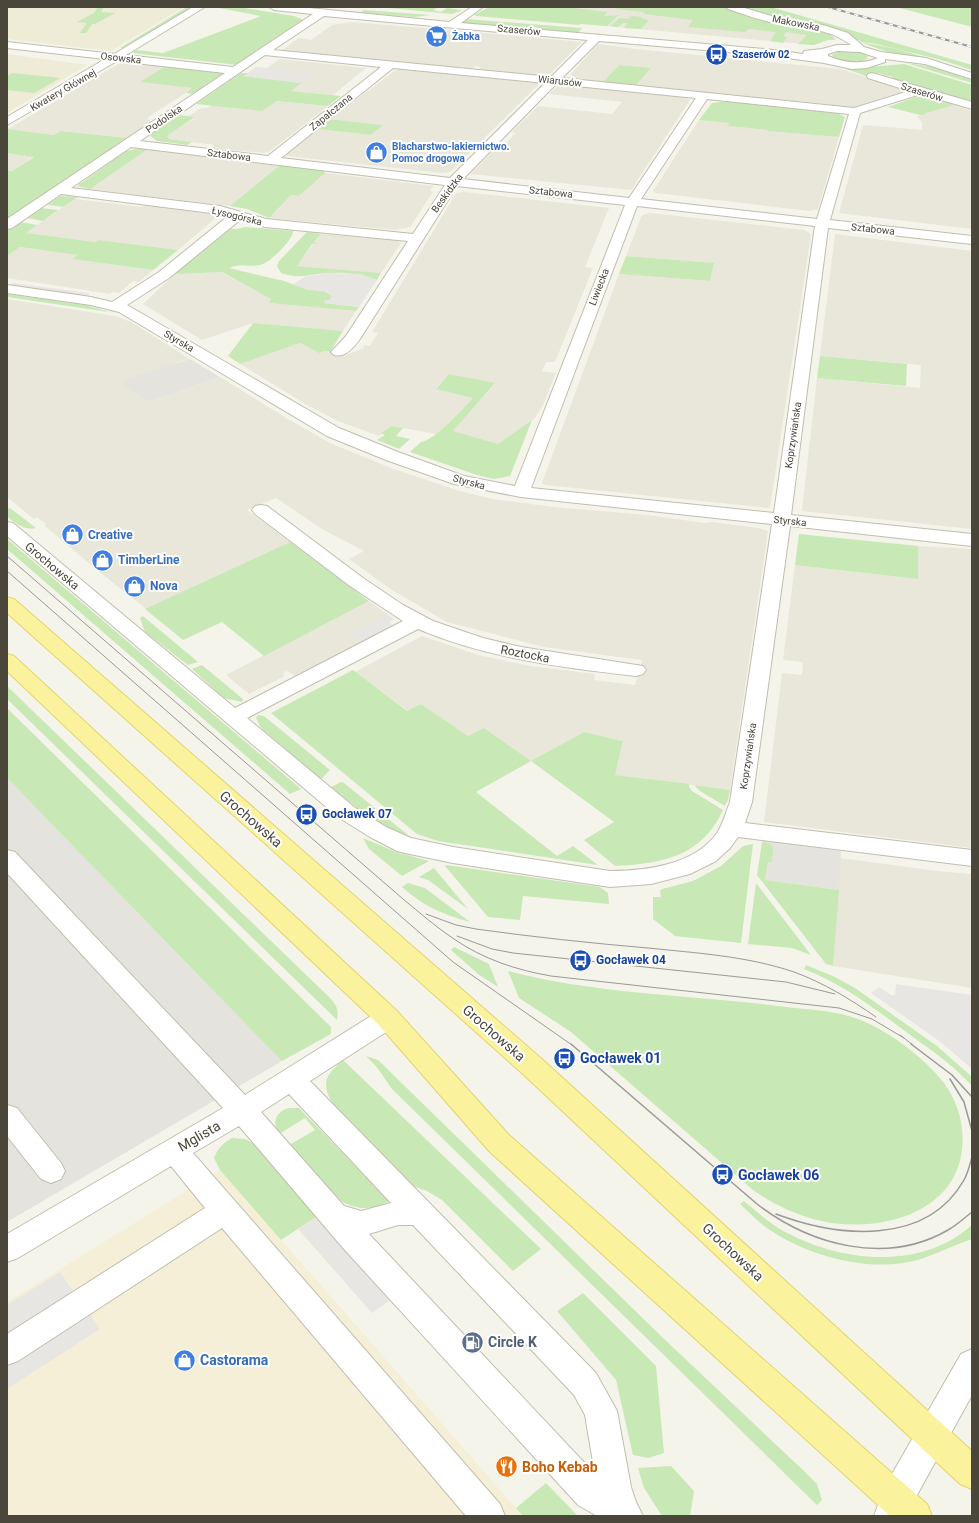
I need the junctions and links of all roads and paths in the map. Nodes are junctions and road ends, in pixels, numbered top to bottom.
1 (200, 7) edge
2 (274, 7) edge
3 (478, 7) edge
4 (731, 7) edge
5 (321, 13) junction
6 (451, 25) junction
7 (837, 34) junction
8 (597, 37) junction
9 (7, 45) edge
10 (837, 48) junction
11 (862, 49) junction
12 (264, 52) junction
13 (826, 56) junction
14 (880, 57) junction
15 (117, 58) junction
16 (391, 64) junction
17 (236, 71) junction
18 (872, 76) dead end
19 (972, 76) edge
20 (553, 80) junction
21 (920, 91) junction
22 (704, 96) junction
23 (972, 106) edge
24 (855, 111) junction
25 (7, 122) edge
26 (130, 142) junction
27 (271, 160) junction
28 (453, 182) junction
29 (58, 190) junction
30 (633, 202) junction
31 (238, 215) junction
32 (823, 224) junction
33 (7, 225) edge
34 (416, 238) junction
35 (972, 240) edge
36 (7, 288) edge
37 (115, 306) junction
38 (339, 352) dead end
39 (520, 492) junction
40 (261, 510) dead end
41 (781, 520) junction
42 (7, 527) edge
43 (972, 540) edge
44 (7, 603) edge
45 (418, 621) junction
46 (7, 660) edge
47 (636, 670) dead end
48 (233, 717) junction
49 (732, 829) junction
50 (7, 858) edge
51 (972, 858) edge
52 (610, 879) joint
53 (388, 1018) junction
54 (292, 1080) junction
55 (242, 1110) junction
56 (7, 1116) edge
57 (174, 1150) junction
58 (51, 1171) dead end
59 (225, 1211) junction
60 (419, 1212) junction
61 (335, 1216) junction
62 (7, 1249) edge
63 (7, 1351) edge
64 (972, 1364) edge
65 (931, 1436) junction
66 (972, 1473) edge
67 (895, 1512) edge
68 (624, 1514) edge
69 (488, 1516) edge

1 - 15 street, Kwatery Głównej
2 - 5 street, Szaserów
3 - 6 street
4 - 7 street, Makowska
5 - 6 street, Szaserów
5 - 12 street, Podolska
6 - 8 street, Szaserów
7 - 10 street, Makowska
7 - 11 street, Makowska
8 - 13 street, Szaserów
8 - 20 street, Beskidzka
9 - 15 street, Osowska
10 - 11 street
10 - 13 street
11 - 14 street
12 - 16 street, Wiarusów
12 - 17 street, Podolska
13 - 14 street, Szaserów
14 - 19 street
15 - 17 street, Osowska
15 - 25 street, Kwatery Głównej
16 - 20 street, Wiarusów
16 - 27 street, Zapałczana
17 - 26 street, Podolska
18 - 21 street, Szaserów
20 - 22 street, Wiarusów
20 - 28 street, Beskidzka
21 - 23 street, Szaserów
21 - 24 street
22 - 24 street, Wiarusów
22 - 30 street, Liwiecka
24 - 32 street, Koprzywiańska
26 - 27 street, Sztabowa
26 - 29 street, Podolska
27 - 28 street, Sztabowa
28 - 30 street, Sztabowa
28 - 34 street, Beskidzka
29 - 31 street, Łysogórska
29 - 33 street, Podolska
30 - 32 street, Sztabowa
30 - 39 street, Liwiecka
31 - 34 street, Łysogórska
31 - 37 street
32 - 35 street, Sztabowa
32 - 41 street, Koprzywiańska
34 - 38 street, Beskidzka
36 - 37 street, Styrska
37 - 39 street, Styrska
39 - 41 street, Styrska
40 - 45 street, Roztocka
41 - 43 street, Styrska
41 - 49 street, Koprzywiańska
42 - 48 street, Grochowska
44 - 65 main road, Grochowska
45 - 47 street, Roztocka
45 - 48 street
46 - 53 main road
48 - 52 street, Grochowska
49 - 51 street
49 - 52 street, Koprzywiańska
50 - 55 street
53 - 54 street, Mglista
53 - 67 main road
54 - 55 street, Mglista
54 - 60 street
55 - 57 street, Mglista
55 - 61 street
56 - 58 street
57 - 59 street
57 - 62 street, Mglista
59 - 63 street
59 - 69 street
60 - 61 street
60 - 68 street
61 - 68 street
64 - 65 street
65 - 66 main road, Grochowska
65 - 67 street

